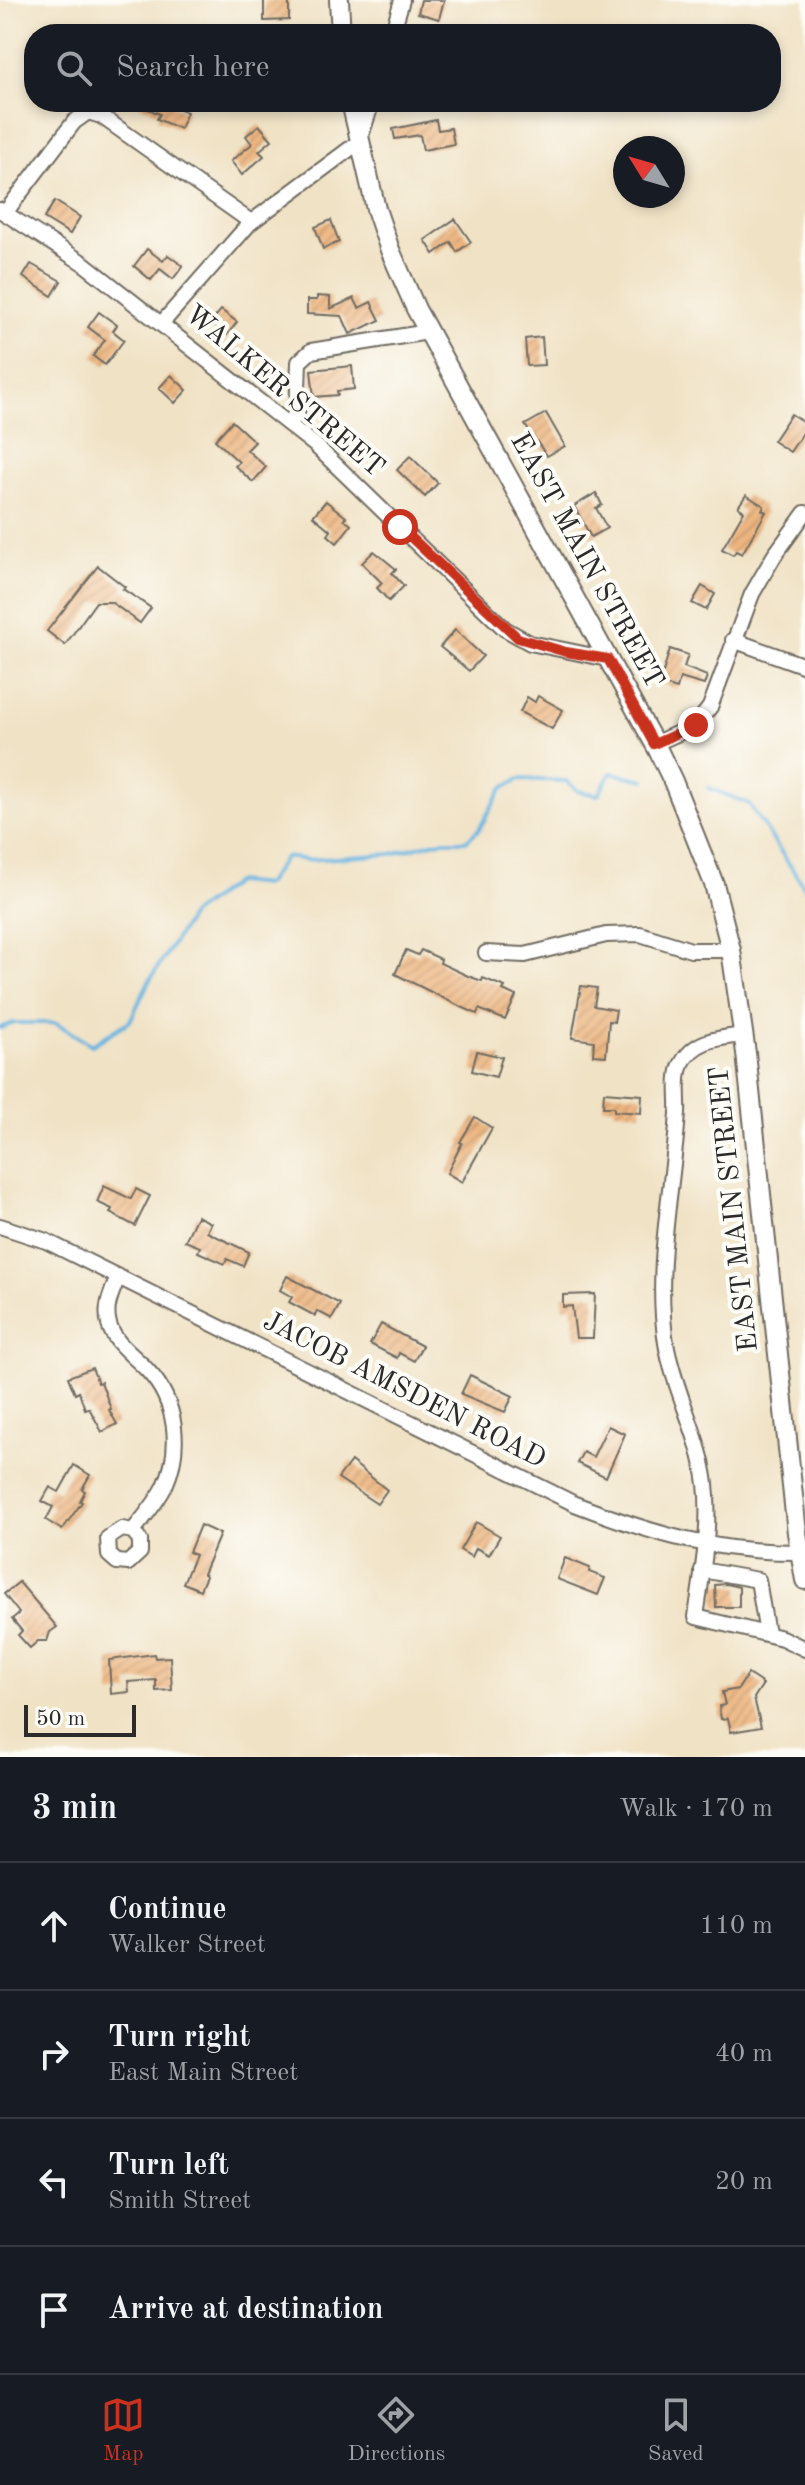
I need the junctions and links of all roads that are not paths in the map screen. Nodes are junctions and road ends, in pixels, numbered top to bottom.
1 (339, 0) edge
2 (402, 0) edge
3 (340, 24) edge
4 (395, 24) edge
5 (353, 112) edge
6 (369, 112) edge
7 (359, 142) junction
8 (2, 212) edge
9 (251, 222) junction
10 (162, 323) junction
11 (428, 332) junction
12 (288, 422) junction
13 (805, 513) edge
14 (733, 640) junction
15 (608, 659) junction
16 (805, 666) edge
17 (654, 744) junction
18 (731, 950) junction
19 (486, 953) dead end
20 (744, 1035) junction
21 (0, 1226) edge
22 (118, 1277) junction
23 (133, 1531) dead end
24 (706, 1546) junction
25 (803, 1552) edge
26 (702, 1570) junction
27 (805, 1580) edge
28 (767, 1634) junction
29 (805, 1649) edge

1 - 3 main road
2 - 4 street
5 - 7 main road, EAST MAIN STREET
6 - 7 street
7 - 9 street
7 - 11 main road, EAST MAIN STREET
8 - 9 street
8 - 10 street, WALKER STREET
9 - 10 street
10 - 12 street, WALKER STREET
11 - 12 street
11 - 15 main road, EAST MAIN STREET
12 - 15 street, WALKER STREET
13 - 14 street
14 - 16 street
14 - 17 street
15 - 17 main road, EAST MAIN STREET
17 - 18 main road, EAST MAIN STREET
18 - 19 street
18 - 20 main road, EAST MAIN STREET
20 - 24 street
20 - 25 main road, EAST MAIN STREET
21 - 22 street, JACOB AMSDEN ROAD
22 - 23 street
22 - 24 street, JACOB AMSDEN ROAD
24 - 25 street, JACOB AMSDEN ROAD
24 - 26 street
25 - 27 main road, EAST MAIN STREET
26 - 28 street
26 - 28 street
28 - 29 street

